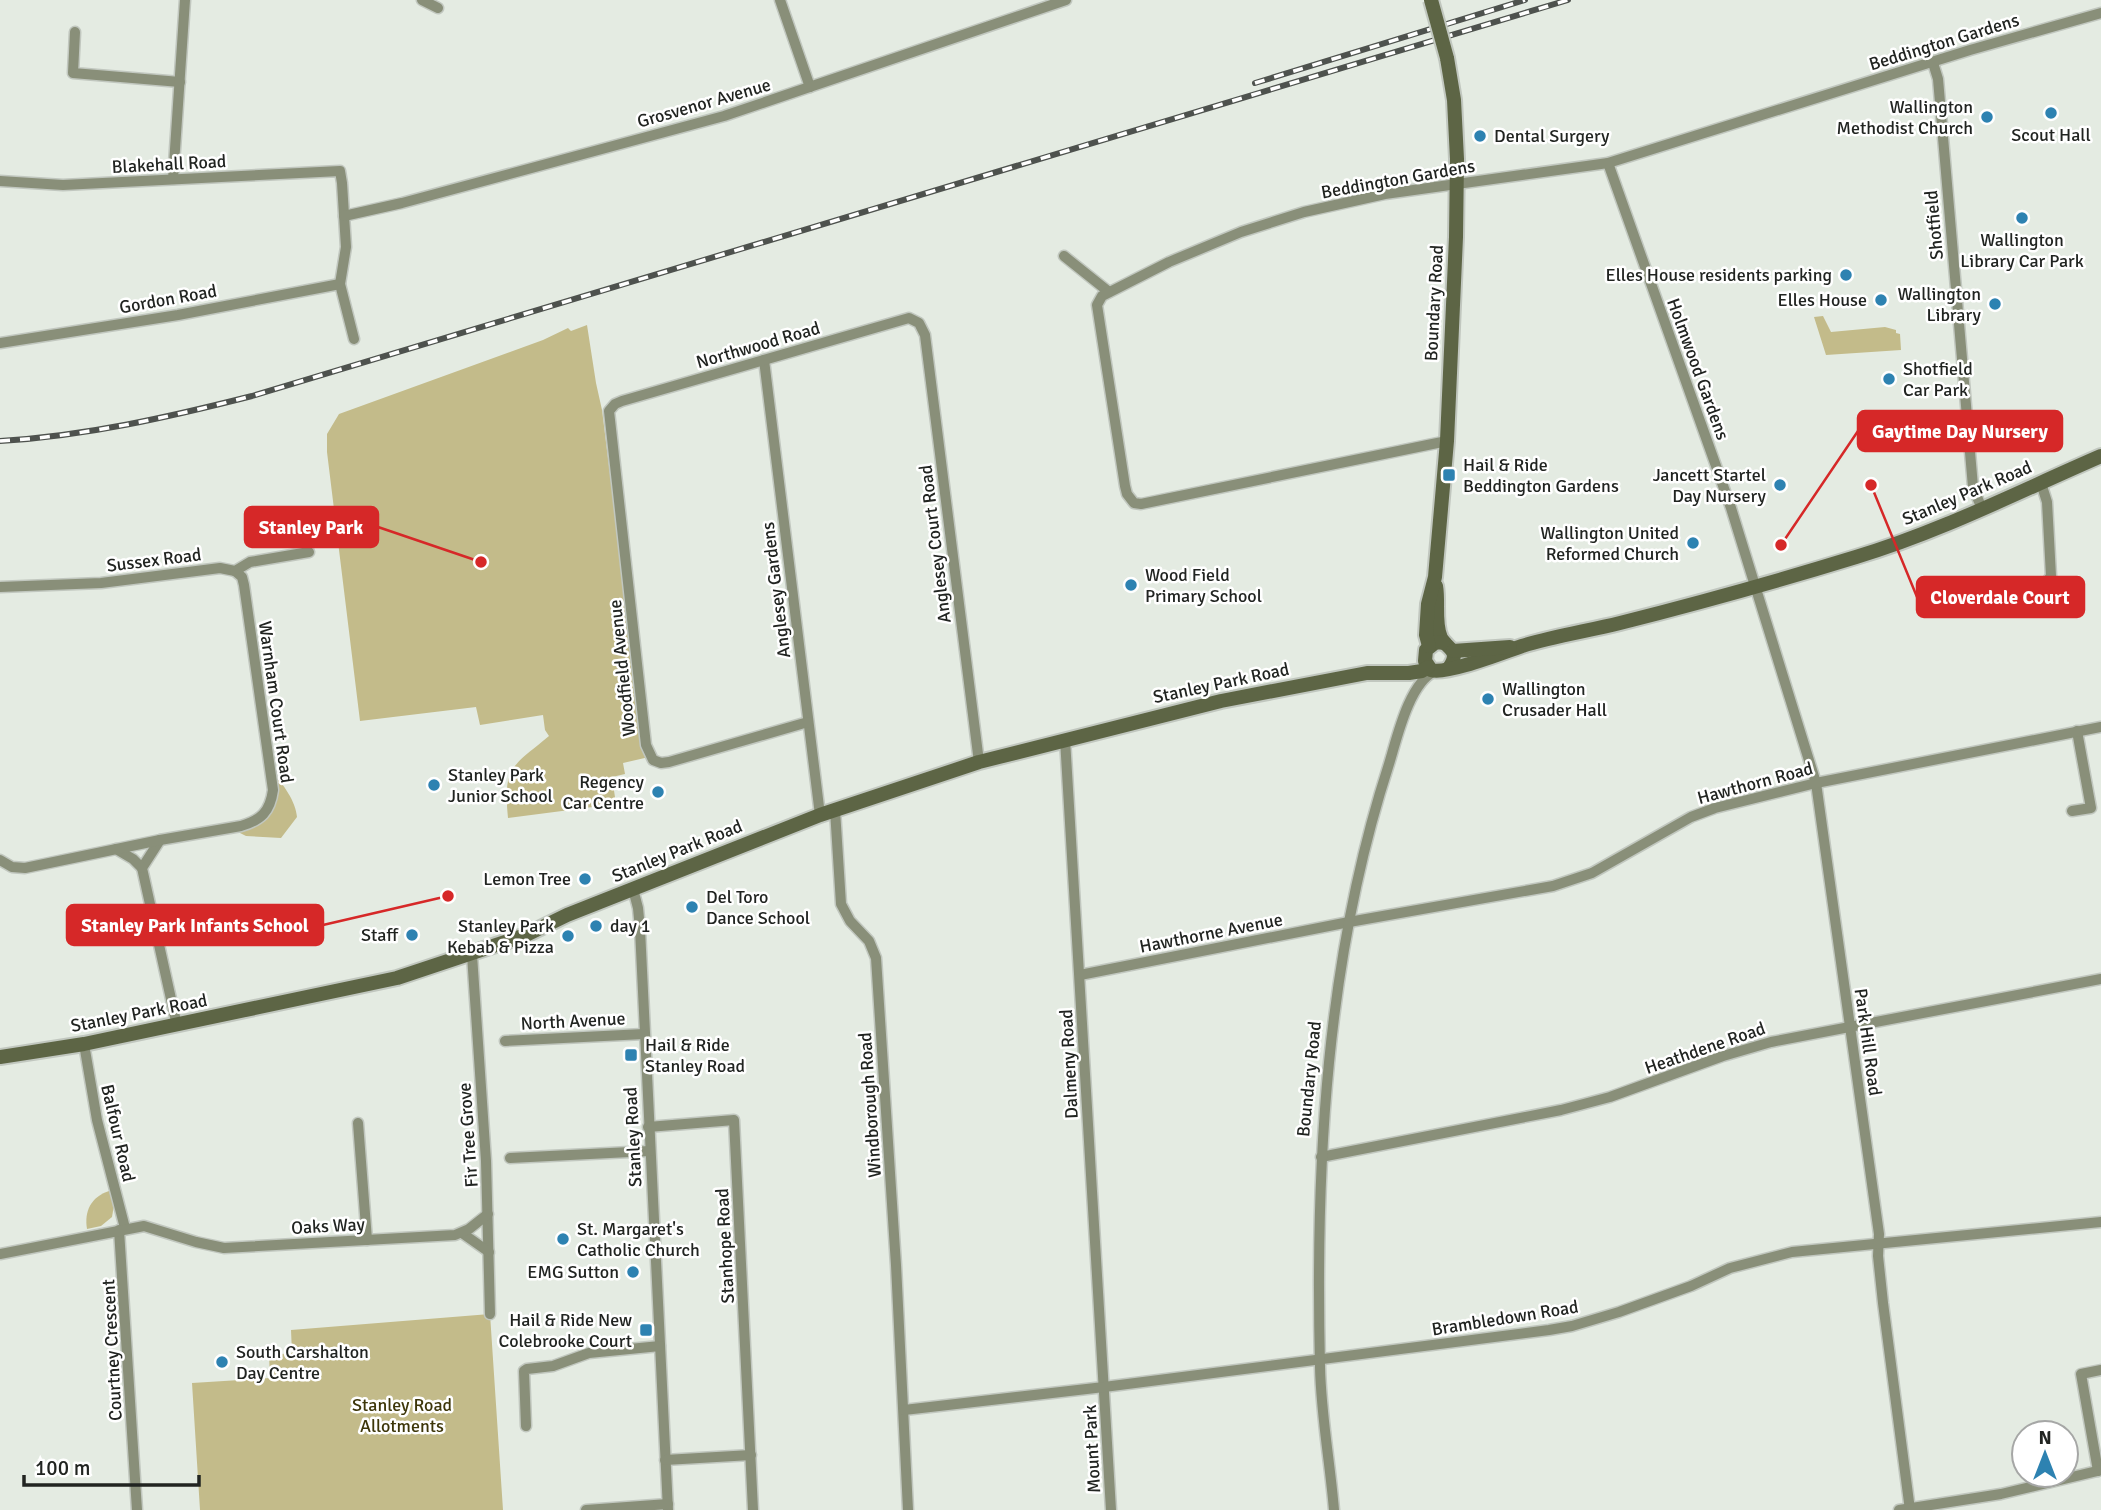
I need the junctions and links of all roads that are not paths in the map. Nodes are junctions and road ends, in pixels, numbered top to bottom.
1 (185, 0) edge
2 (423, 0) edge
3 (780, 0) edge
4 (1066, 0) edge
5 (1431, 0) edge
6 (439, 8) dead end
7 (2101, 13) edge
8 (75, 32) dead end
9 (1933, 63) junction
10 (180, 82) junction
11 (810, 88) junction
12 (1608, 163) junction
13 (173, 179) junction
14 (0, 181) edge
15 (1457, 183) junction
16 (344, 216) junction
17 (1064, 256) dead end
18 (340, 284) junction
19 (1109, 292) junction
20 (919, 323) joint
21 (354, 339) dead end
22 (0, 343) edge
23 (764, 360) junction
24 (609, 411) joint
25 (1447, 441) junction
26 (2101, 457) edge
27 (2041, 483) junction
28 (1982, 509) junction
29 (309, 552) dead end
30 (235, 571) junction
31 (1435, 578) junction
32 (1757, 586) junction
33 (0, 587) edge
34 (2030, 594) dead end
35 (1522, 646) junction
36 (1449, 647) junction
37 (1433, 661) junction
38 (808, 722) junction
39 (2101, 727) edge
40 (2077, 731) junction
41 (1065, 739) junction
42 (979, 762) junction
43 (1816, 783) junction
44 (835, 810) junction
45 (2072, 811) dead end
46 (820, 815) junction
47 (160, 840) junction
48 (117, 849) junction
49 (0, 860) edge
50 (142, 868) junction
51 (633, 890) junction
52 (1349, 922) junction
53 (472, 955) junction
54 (1080, 975) junction
55 (2101, 979) edge
56 (177, 1026) junction
57 (1850, 1027) junction
58 (644, 1034) junction
59 (505, 1041) dead end
60 (84, 1044) junction
61 (0, 1057) edge
62 (358, 1123) dead end
63 (648, 1127) junction
64 (650, 1151) junction
65 (1321, 1157) junction
66 (510, 1158) dead end
67 (488, 1214) junction
68 (2101, 1222) edge
69 (122, 1229) junction
70 (462, 1233) junction
71 (367, 1240) junction
72 (1878, 1244) junction
73 (489, 1252) junction
74 (0, 1254) edge
75 (490, 1314) dead end
76 (660, 1346) junction
77 (1320, 1359) junction
78 (2101, 1370) edge
79 (1104, 1387) junction
80 (904, 1410) junction
81 (526, 1426) dead end
82 (751, 1455) junction
83 (665, 1460) junction
84 (2099, 1471) edge
85 (668, 1507) edge
86 (1906, 1509) edge
87 (137, 1510) edge
88 (586, 1510) edge
89 (753, 1510) edge
90 (908, 1510) edge
91 (1111, 1510) edge
92 (1334, 1510) edge

1 - 10 street
2 - 6 street
3 - 11 street
4 - 11 street, Grosvenor Avenue
5 - 15 main road, Boundary Road, bridge
7 - 9 street, Beddington Gardens
8 - 10 street
9 - 12 street, Beddington Gardens
9 - 28 street, Shotfield
10 - 13 street
11 - 16 street, Grosvenor Avenue
12 - 15 street, Beddington Gardens
12 - 32 street, Holmwood Gardens
13 - 14 street, Blakehall Road
13 - 16 street, Blakehall Road
15 - 19 street, Beddington Gardens
15 - 25 main road, Boundary Road
16 - 18 street
17 - 19 street
18 - 21 street
18 - 22 street, Gordon Road
19 - 25 street
20 - 23 street, Northwood Road
20 - 42 street, Anglesey Court Road
23 - 24 street, Northwood Road
23 - 38 street, Anglesey Gardens
24 - 38 street, Woodfield Avenue
25 - 31 main road, Boundary Road
26 - 27 main road, Stanley Park Road
27 - 28 main road, Stanley Park Road
27 - 34 street
28 - 32 main road, Stanley Park Road
29 - 30 street, Sussex Road
30 - 33 street, Sussex Road
30 - 47 street, Warnham Court Road
31 - 36 main road, Boundary Road
31 - 37 main road, Boundary Road
32 - 35 main road, Stanley Park Road
32 - 43 street, Park Hill Road
35 - 36 main road, Stanley Park Road
35 - 37 main road, Stanley Park Road
36 - 37 main road, Stanley Park Road
36 - 37 main road
37 - 41 main road, Stanley Park Road
37 - 52 street, Boundary Road
38 - 46 street, Anglesey Gardens
39 - 40 street, Hawthorn Road
40 - 43 street, Hawthorn Road
40 - 45 street
41 - 42 main road, Stanley Park Road
41 - 54 street, Dalmeny Road
42 - 44 main road, Stanley Park Road
43 - 52 street, Hawthorn Road
43 - 57 street, Park Hill Road
44 - 46 main road, Stanley Park Road
44 - 80 street, Windborough Road
46 - 51 main road, Stanley Park Road
47 - 48 street, Warnham Court Road
47 - 50 street
48 - 49 street, Warnham Court Road
48 - 50 street
50 - 56 street
51 - 53 main road, Stanley Park Road
51 - 58 street, Stanley Road
52 - 54 street, Hawthorne Avenue
52 - 65 street, Boundary Road
53 - 56 main road, Stanley Park Road
53 - 67 street, Fir Tree Grove
54 - 79 street, Dalmeny Road
55 - 57 street, Heathdene Road
56 - 60 main road, Stanley Park Road
57 - 65 street, Heathdene Road
57 - 72 street, Park Hill Road
58 - 59 street, North Avenue
58 - 63 street, Stanley Road
60 - 61 main road, Stanley Park Road
60 - 69 street, Balfour Road
62 - 71 street
63 - 64 street, Stanley Road
63 - 82 street, Stanhope Road
64 - 66 street
64 - 76 street, Stanley Road
65 - 77 street, Boundary Road
67 - 70 street
67 - 73 street, Fir Tree Grove
68 - 72 street, Brambledown Road
69 - 71 street, Oaks Way
69 - 74 street, Oaks Way
69 - 87 street, Courtney Crescent
70 - 71 street, Oaks Way
70 - 73 street
72 - 77 street, Brambledown Road
72 - 86 street, Park Hill Road
73 - 75 street, Fir Tree Grove
76 - 81 street
76 - 83 street, Stanley Road
77 - 79 street, Brambledown Road
77 - 92 street, Boundary Road
78 - 84 street
79 - 80 street, Brambledown Road
79 - 91 street, Mount Park
80 - 90 street, Windborough Road
82 - 83 street
82 - 89 street, Stanhope Road
83 - 85 street, Stanley Road
84 - 86 street
85 - 88 street

